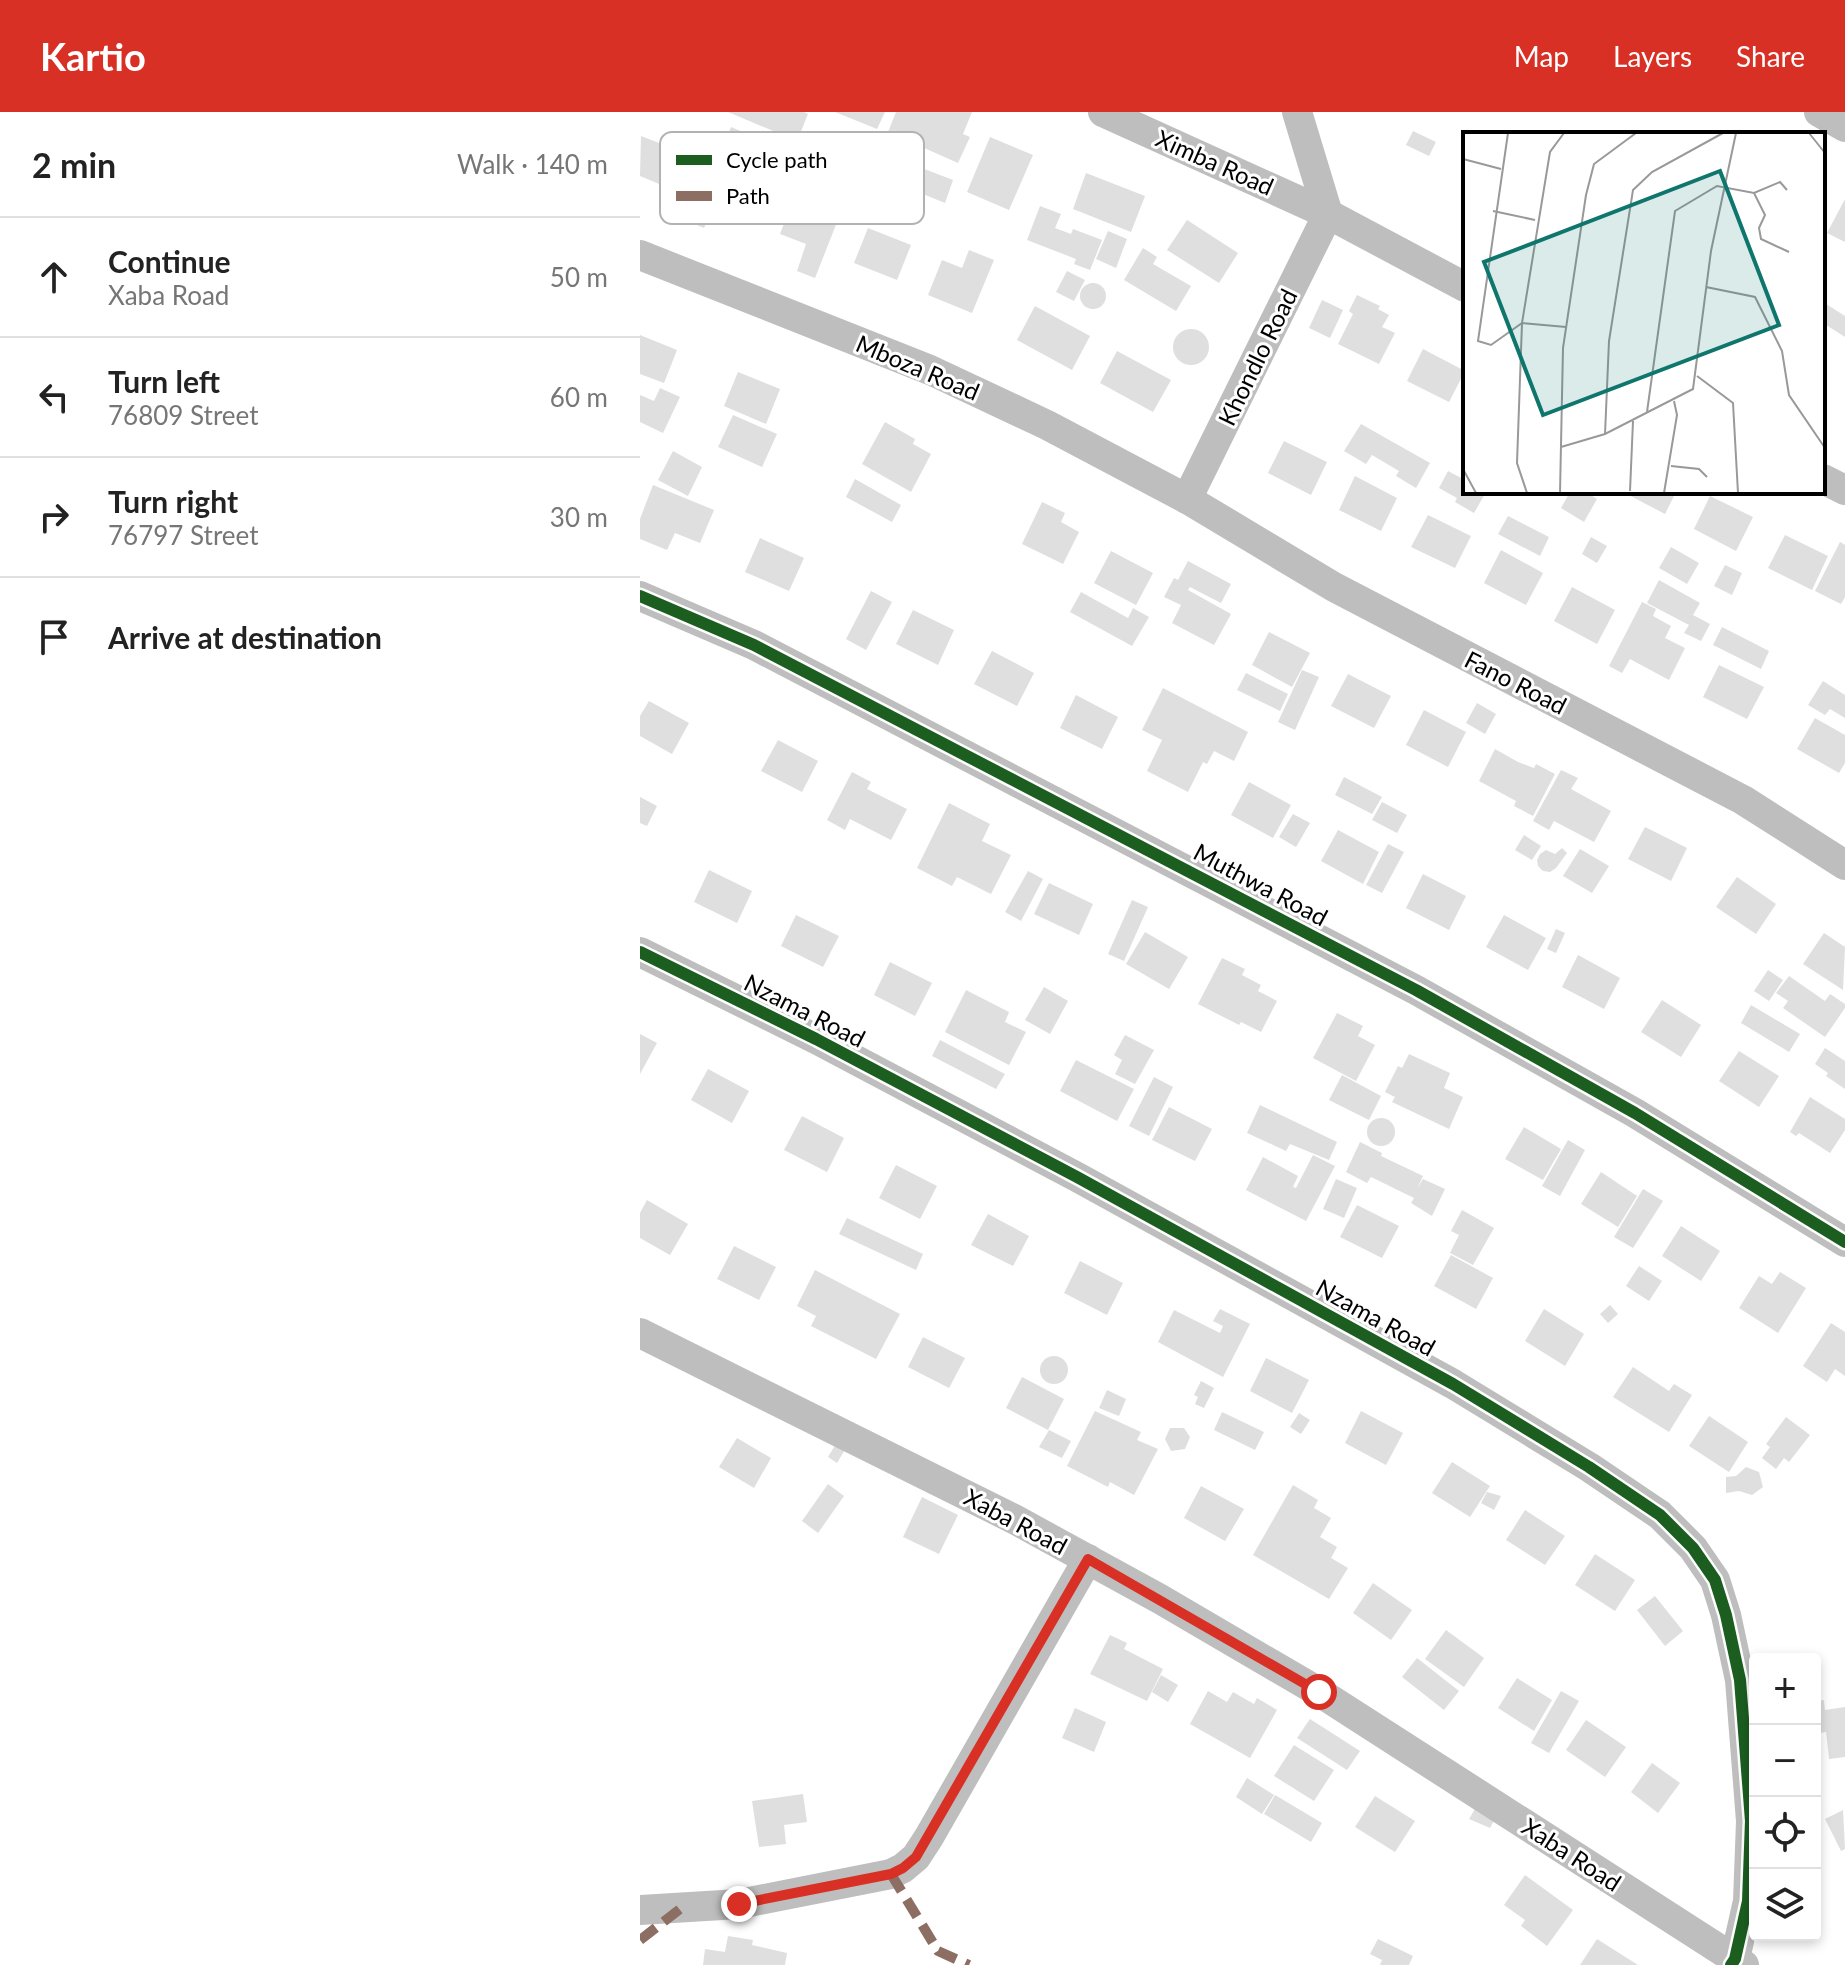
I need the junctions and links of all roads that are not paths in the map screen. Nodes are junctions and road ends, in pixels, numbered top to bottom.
1 (1103, 112) edge
2 (1297, 112) edge
3 (1819, 112) edge
4 (1845, 127) edge
5 (1328, 214) junction
6 (640, 255) edge
7 (1463, 286) edge
8 (1825, 480) edge
9 (1845, 490) edge
10 (1187, 499) junction
11 (640, 596) edge
12 (1845, 865) edge
13 (640, 952) edge
14 (1845, 1242) edge
15 (640, 1333) edge
16 (1088, 1559) junction
17 (640, 1910) edge
18 (1737, 1963) edge

1 - 5 street, Ximba Road
2 - 5 street
3 - 4 street
5 - 7 street, Ximba Road
5 - 10 street, Khondlo Road
6 - 10 street, Mboza Road
8 - 9 street
10 - 12 street, Fano Road
11 - 14 street, Muthwa Road
13 - 18 street, Nzama Road
15 - 16 street, Xaba Road
16 - 17 street
16 - 18 street, Xaba Road

